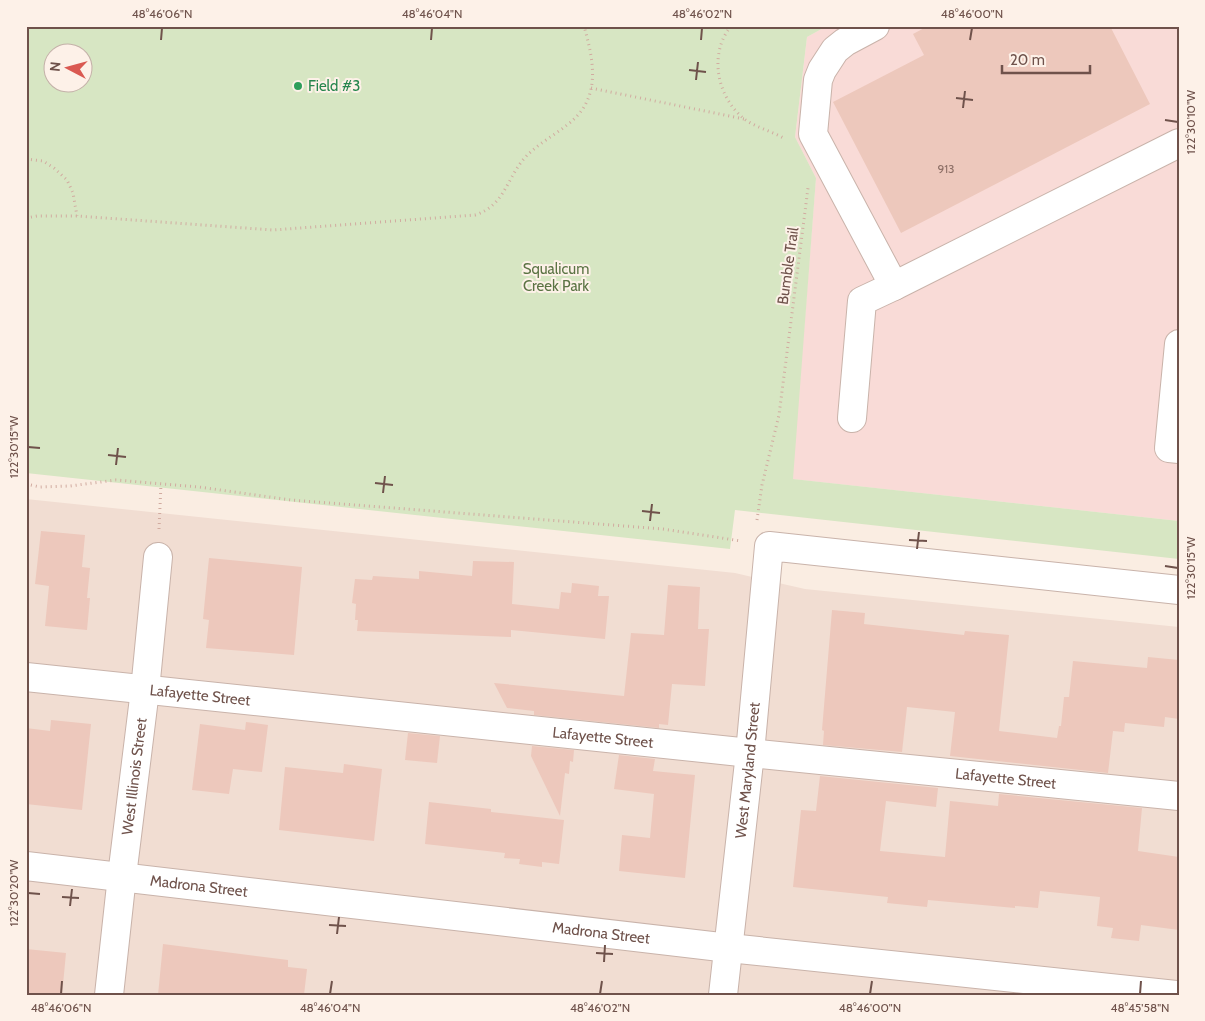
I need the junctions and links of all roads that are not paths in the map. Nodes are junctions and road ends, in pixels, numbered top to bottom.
1 (875, 26) edge
2 (1179, 143) edge
3 (894, 286) junction
4 (1179, 344) edge
5 (852, 418) dead end
6 (1179, 449) edge
7 (158, 557) road end
8 (1179, 590) edge
9 (26, 677) edge
10 (145, 690) junction
11 (750, 753) junction
12 (1179, 796) edge
13 (26, 866) edge
14 (122, 876) junction
15 (729, 948) junction
16 (110, 995) edge
17 (723, 995) edge
18 (1176, 995) edge

1 - 3 street
2 - 3 street
3 - 5 street
4 - 6 street
7 - 10 street, West Illinois Street
8 - 11 street, West Maryland Street
9 - 10 street, Lafayette Street
10 - 11 street, Lafayette Street
10 - 14 street, West Illinois Street
11 - 12 street, Lafayette Street
11 - 15 street, West Maryland Street
13 - 14 street, Madrona Street
14 - 15 street, Madrona Street
14 - 16 street, West Illinois Street
15 - 17 street, West Maryland Street
15 - 18 street, Madrona Street

